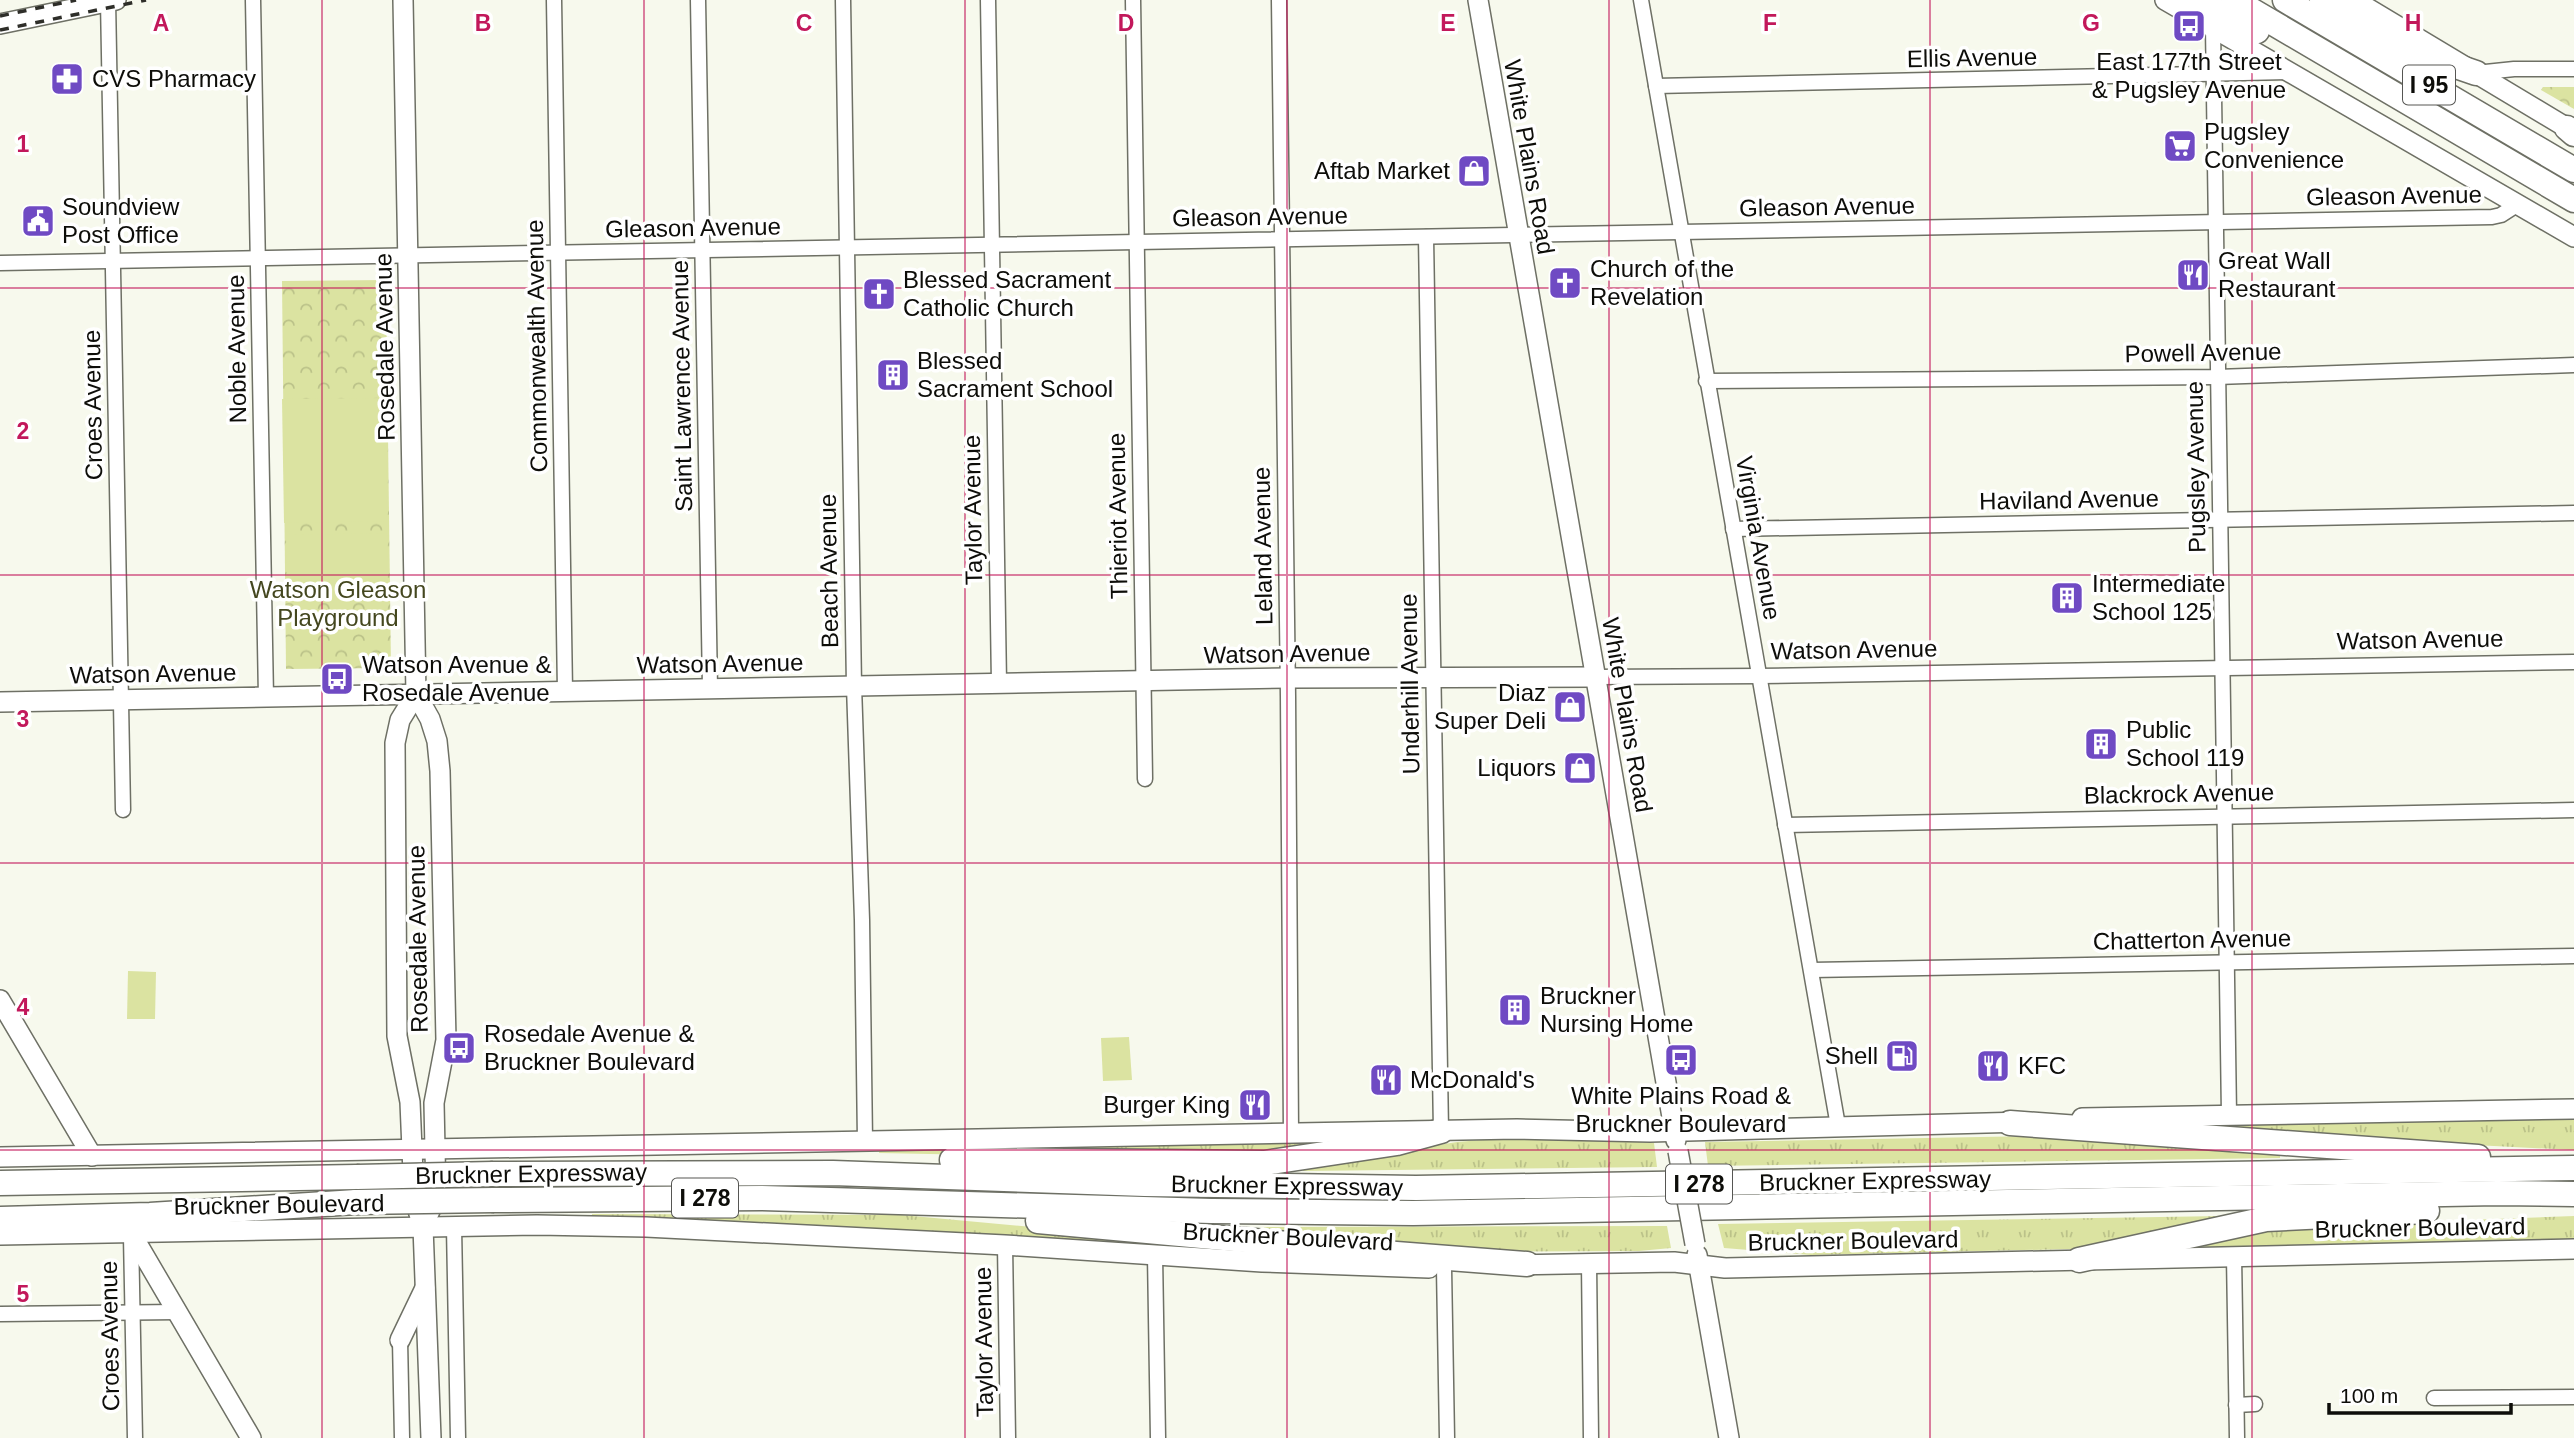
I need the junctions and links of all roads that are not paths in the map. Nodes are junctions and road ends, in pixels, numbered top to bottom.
1 (253, 0) edge
2 (403, 0) edge
3 (554, 0) edge
4 (698, 0) edge
5 (843, 0) edge
6 (988, 0) edge
7 (1133, 0) edge
8 (1279, 0) edge
9 (1478, 0) edge
10 (1641, 0) edge
11 (2165, 0) edge
12 (2195, 0) edge
13 (2234, 0) edge
14 (2285, 0) edge
15 (2322, 0) edge
16 (2354, 0) edge
17 (111, 1) edge
18 (0, 24) edge
19 (2213, 27) junction
20 (2574, 69) edge
21 (2290, 72) junction
22 (2476, 73) junction
23 (2212, 75) junction
24 (1656, 86) junction
25 (2388, 90) junction
26 (2572, 131) edge
27 (2464, 135) junction
28 (2574, 170) edge
29 (2574, 200) edge
30 (2518, 204) junction
31 (2574, 219) edge
32 (2215, 223) junction
33 (1682, 232) junction
34 (1517, 236) junction
35 (1426, 237) junction
36 (2574, 237) edge
37 (1281, 240) junction
38 (1136, 243) junction
39 (992, 245) junction
40 (847, 248) junction
41 (702, 250) junction
42 (558, 253) junction
43 (408, 256) junction
44 (258, 258) junction
45 (114, 261) junction
46 (0, 263) edge
47 (2574, 365) edge
48 (2217, 377) junction
49 (1706, 381) junction
50 (2574, 513) edge
51 (2220, 520) junction
52 (1733, 529) junction
53 (2574, 662) edge
54 (2222, 668) junction
55 (1433, 676) junction
56 (1759, 676) junction
57 (1595, 677) junction
58 (1288, 678) junction
59 (1143, 681) junction
60 (999, 684) junction
61 (854, 686) junction
62 (710, 688) junction
63 (565, 691) junction
64 (416, 694) junction
65 (266, 697) junction
66 (121, 699) junction
67 (0, 702) edge
68 (1145, 779) dead end
69 (123, 810) dead end
70 (2574, 810) edge
71 (2225, 816) junction
72 (1786, 825) junction
73 (2574, 956) edge
74 (2227, 962) junction
75 (1812, 970) junction
76 (0, 1000) edge
77 (5, 1022) edge
78 (2574, 1110) edge
79 (2229, 1115) junction
80 (2010, 1123) junction
81 (1838, 1126) junction
82 (1674, 1130) junction
83 (1441, 1131) junction
84 (1291, 1133) junction
85 (865, 1141) junction
86 (413, 1149) junction
87 (435, 1149) junction
88 (92, 1156) junction
89 (0, 1157) edge
90 (2570, 1168) edge
91 (833, 1173) junction
92 (0, 1183) edge
93 (357, 1189) junction
94 (2574, 1195) edge
95 (917, 1202) junction
96 (0, 1206) edge
97 (0, 1219) edge
98 (423, 1227) junction
99 (454, 1227) junction
100 (131, 1233) junction
101 (0, 1235) edge
102 (1005, 1245) junction
103 (2574, 1249) edge
104 (1155, 1255) junction
105 (2235, 1256) junction
106 (2079, 1260) junction
107 (1589, 1263) junction
108 (1527, 1264) junction
109 (1698, 1265) junction
110 (1444, 1268) junction
111 (425, 1287) junction
112 (133, 1312) junction
113 (177, 1312) junction
114 (0, 1314) edge
115 (400, 1340) joint
116 (2574, 1397) edge
117 (2434, 1398) dead end
118 (2255, 1404) dead end
119 (2236, 1405) junction
120 (135, 1438) edge
121 (251, 1438) edge
122 (402, 1438) edge
123 (431, 1438) edge
124 (458, 1438) edge
125 (1008, 1438) edge
126 (1158, 1438) edge
127 (1447, 1438) edge
128 (1591, 1438) edge
129 (1729, 1438) edge
130 (2237, 1438) edge

1 - 44 street, Noble Avenue
2 - 43 main road, Rosedale Avenue
3 - 42 street, Commonwealth Avenue
4 - 41 street, Saint Lawrence Avenue
5 - 40 street, Beach Avenue
6 - 39 street, Taylor Avenue
7 - 38 street, Thieriot Avenue
8 - 37 street, Leland Avenue
9 - 34 main road, White Plains Road
10 - 24 street, Virginia Avenue
11 - 19 main road
12 - 25 highway
13 - 25 highway, I 95
14 - 28 highway, I 95
15 - 22 highway
16 - 22 main road
17 - 18 main road
17 - 45 street, Croes Avenue
19 - 21 main road
19 - 23 street, Pugsley Avenue
20 - 22 street
21 - 23 street, Ellis Avenue
21 - 30 main road
22 - 26 main road
23 - 24 street, Ellis Avenue
23 - 32 street, Pugsley Avenue
24 - 33 street, Virginia Avenue
25 - 27 highway, I 95
27 - 29 highway, I 95
27 - 31 highway
30 - 32 street, Gleason Avenue
30 - 36 main road
32 - 33 street, Gleason Avenue
32 - 48 street, Pugsley Avenue
33 - 34 street, Gleason Avenue
33 - 49 street, Virginia Avenue
34 - 35 street, Gleason Avenue
34 - 57 main road, White Plains Road
35 - 37 street, Gleason Avenue
35 - 55 street, Underhill Avenue
37 - 38 street, Gleason Avenue
37 - 58 street, Leland Avenue
38 - 39 street, Gleason Avenue
38 - 59 street, Thieriot Avenue
39 - 40 street, Gleason Avenue
39 - 60 street, Taylor Avenue
40 - 41 street, Gleason Avenue
40 - 61 street, Beach Avenue
41 - 42 street, Gleason Avenue
41 - 62 street, Saint Lawrence Avenue
42 - 43 street, Gleason Avenue
42 - 63 street, Commonwealth Avenue
43 - 44 street, Gleason Avenue
43 - 64 main road, Rosedale Avenue
44 - 45 street, Gleason Avenue
44 - 65 street, Noble Avenue
45 - 46 street, Gleason Avenue
45 - 66 street, Croes Avenue
47 - 48 street, Powell Avenue
48 - 49 street, Powell Avenue
48 - 51 street, Pugsley Avenue
49 - 52 street, Virginia Avenue
50 - 51 street, Haviland Avenue
51 - 52 street, Haviland Avenue
51 - 54 street, Pugsley Avenue
52 - 56 street, Virginia Avenue
53 - 54 street, Watson Avenue
54 - 56 street, Watson Avenue
54 - 71 street, Pugsley Avenue
55 - 57 main road, Watson Avenue
55 - 58 main road, Watson Avenue
55 - 83 street, Underhill Avenue
56 - 57 street, Watson Avenue
56 - 72 street, Virginia Avenue
57 - 82 main road, White Plains Road
58 - 59 main road, Watson Avenue
58 - 84 street, Leland Avenue
59 - 60 main road, Watson Avenue
59 - 68 street, Thieriot Avenue
60 - 61 main road, Watson Avenue
61 - 62 main road, Watson Avenue
61 - 85 street, Beach Avenue
62 - 63 main road, Watson Avenue
63 - 64 main road, Watson Avenue
64 - 65 main road, Watson Avenue
64 - 86 main road, Rosedale Avenue
64 - 87 main road, Rosedale Avenue
65 - 66 main road, Watson Avenue
66 - 67 main road, Watson Avenue
66 - 69 street, Croes Avenue
70 - 71 street, Blackrock Avenue
71 - 72 street, Blackrock Avenue
71 - 74 street, Pugsley Avenue
72 - 75 street, Virginia Avenue
73 - 74 street, Chatterton Avenue
74 - 75 street, Chatterton Avenue
74 - 79 street, Pugsley Avenue
75 - 81 street, Virginia Avenue
76 - 77 main road
77 - 88 main road
78 - 79 main road
79 - 80 main road
80 - 81 main road
80 - 90 highway
81 - 82 main road
82 - 83 main road
82 - 109 main road, White Plains Road, bridge
83 - 84 main road
83 - 91 highway
84 - 85 main road
85 - 87 main road
86 - 87 main road
86 - 88 main road
86 - 98 main road, Rosedale Avenue
87 - 98 main road, Rosedale Avenue
88 - 89 main road
90 - 91 highway, Bruckner Expressway / I 278
91 - 93 highway, Bruckner Expressway / I 278, bridge
92 - 93 highway, Bruckner Expressway / I 278
93 - 95 highway, Bruckner Expressway / I 278, bridge
93 - 96 highway, Bruckner Expressway / I 278
93 - 97 highway
94 - 95 highway, Bruckner Expressway / I 278
94 - 106 highway
95 - 108 highway
98 - 99 main road, Bruckner Boulevard
98 - 100 main road, Bruckner Boulevard
98 - 111 main road, Rosedale Avenue
99 - 102 main road, Bruckner Boulevard
99 - 124 street
100 - 101 main road, Bruckner Boulevard
100 - 112 street, Croes Avenue
100 - 113 main road
102 - 104 main road, Bruckner Boulevard
102 - 125 street, Taylor Avenue
103 - 105 main road, Bruckner Boulevard
104 - 110 main road, Bruckner Boulevard
104 - 126 street
105 - 106 main road, Bruckner Boulevard
105 - 119 street
106 - 109 main road, Bruckner Boulevard
107 - 108 main road, Bruckner Boulevard
107 - 109 main road, Bruckner Boulevard
107 - 128 street
108 - 110 main road, Bruckner Boulevard
109 - 129 main road, White Plains Road
110 - 127 street
111 - 115 main road
111 - 123 main road, Rosedale Avenue
112 - 113 street
112 - 114 street
112 - 120 street, Croes Avenue
113 - 121 main road
115 - 122 street
116 - 117 street
118 - 119 street
119 - 130 street

